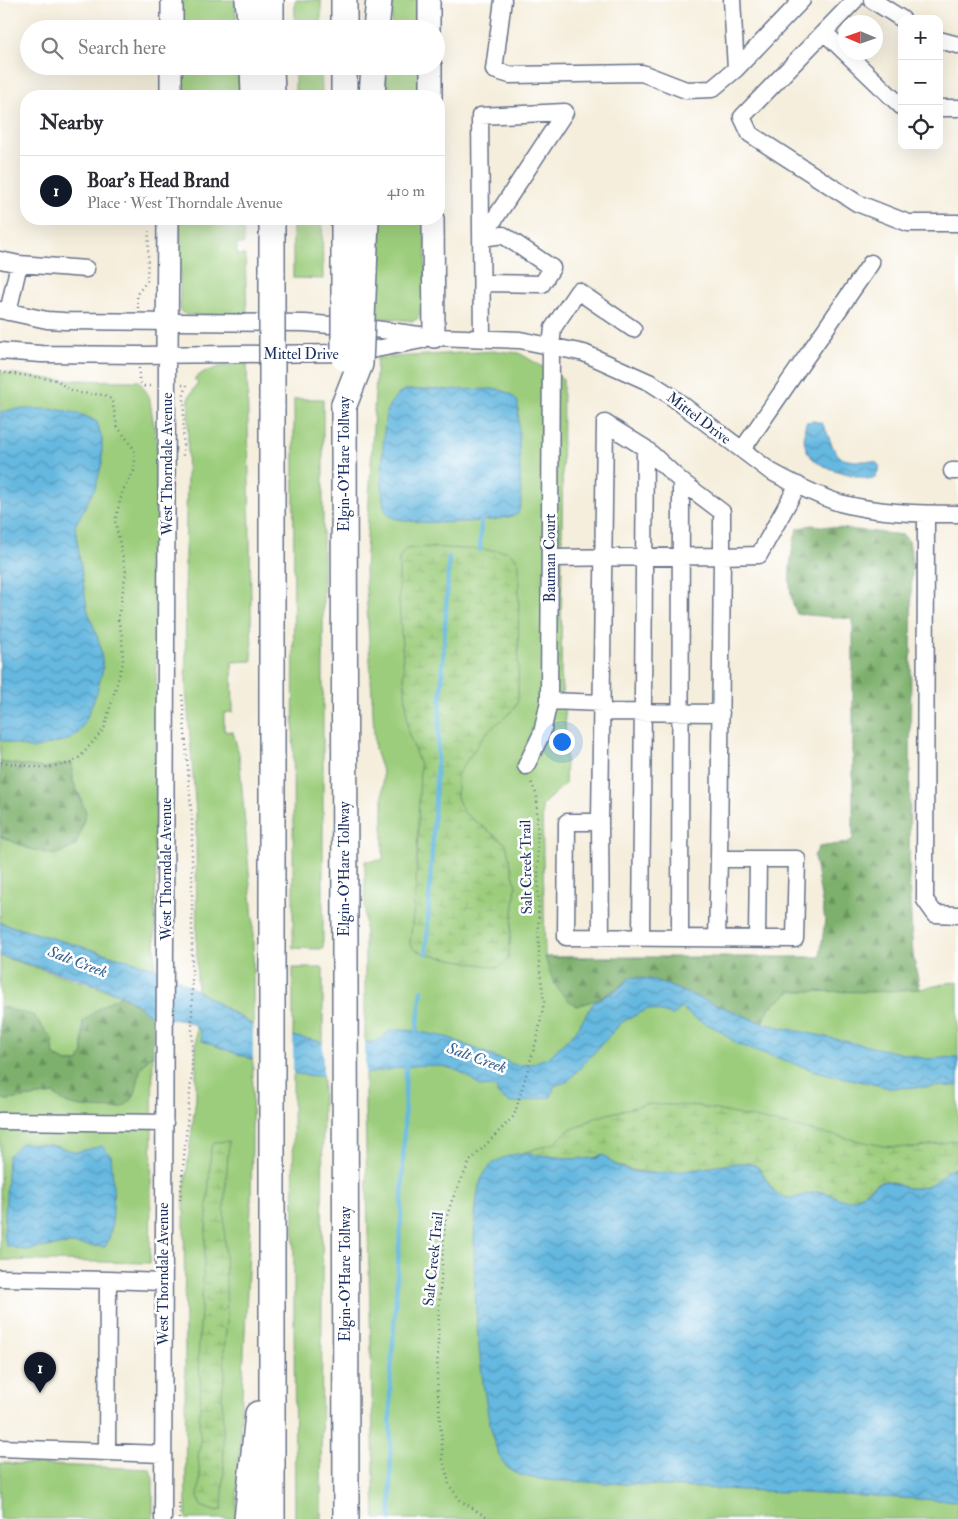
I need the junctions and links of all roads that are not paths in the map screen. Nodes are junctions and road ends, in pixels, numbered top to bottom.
1 (172, 0) edge
2 (248, 0) edge
3 (271, 0) edge
4 (344, 0) edge
5 (379, 0) edge
6 (428, 0) edge
7 (502, 0) edge
8 (732, 0) edge
9 (802, 0) edge
10 (855, 0) edge
11 (872, 0) edge
12 (898, 16) edge
13 (172, 20) edge
14 (250, 20) edge
15 (271, 20) edge
16 (344, 20) edge
17 (377, 20) edge
18 (429, 20) edge
19 (824, 32) junction
20 (943, 41) edge
21 (958, 45) edge
22 (736, 69) junction
23 (171, 75) edge
24 (253, 75) edge
25 (272, 75) edge
26 (344, 75) edge
27 (373, 75) edge
28 (430, 75) edge
29 (171, 90) edge
30 (254, 90) edge
31 (272, 90) edge
32 (344, 90) edge
33 (372, 90) edge
34 (431, 90) edge
35 (901, 105) edge
36 (943, 108) edge
37 (958, 108) edge
38 (958, 223) edge
39 (168, 225) edge
40 (265, 225) edge
41 (272, 225) edge
42 (345, 225) edge
43 (365, 225) edge
44 (433, 225) edge
45 (482, 238) junction
46 (272, 248) junction
47 (0, 260) edge
48 (19, 264) junction
49 (871, 264) dead end
50 (86, 269) dead end
51 (354, 273) junction
52 (483, 283) junction
53 (4, 311) edge
54 (167, 322) junction
55 (634, 329) dead end
56 (434, 337) junction
57 (482, 339) junction
58 (551, 347) junction
59 (0, 350) edge
60 (167, 355) junction
61 (645, 448) junction
62 (742, 450) junction
63 (681, 481) junction
64 (798, 485) junction
65 (926, 514) junction
66 (958, 514) edge
67 (604, 556) junction
68 (644, 556) junction
69 (682, 556) junction
70 (722, 556) junction
71 (550, 558) junction
72 (549, 701) junction
73 (602, 708) junction
74 (642, 713) junction
75 (680, 713) junction
76 (721, 713) junction
77 (526, 766) dead end
78 (600, 822) junction
79 (719, 859) junction
80 (758, 859) junction
81 (958, 914) edge
82 (601, 937) junction
83 (641, 938) junction
84 (680, 938) junction
85 (717, 938) junction
86 (757, 938) junction
87 (0, 1121) edge
88 (164, 1123) junction
89 (0, 1278) edge
90 (108, 1280) junction
91 (162, 1282) junction
92 (272, 1282) junction
93 (0, 1448) edge
94 (107, 1452) junction
95 (162, 1454) junction
96 (347, 1475) junction
97 (163, 1519) edge
98 (246, 1519) edge
99 (272, 1519) edge
100 (346, 1519) edge
101 (350, 1519) edge

1 - 13 main road
2 - 14 highway
3 - 15 highway
4 - 16 highway
5 - 17 highway
6 - 18 main road
7 - 22 street
8 - 22 street
9 - 22 street
10 - 19 street
11 - 12 street
19 - 35 street
19 - 38 street
20 - 21 street
23 - 29 main road
24 - 30 highway
25 - 31 highway
26 - 32 highway
27 - 33 highway
28 - 34 main road
36 - 37 street
39 - 54 main road, West Thorndale Avenue
40 - 46 highway
41 - 46 highway
42 - 51 highway, Elgin-O'Hare Tollway
43 - 51 highway
44 - 56 main road
45 - 45 street
45 - 52 street
45 - 52 street
46 - 92 highway, bridge
47 - 48 street
48 - 50 street
48 - 53 street
49 - 62 street
51 - 96 highway, Elgin-O'Hare Tollway, bridge
52 - 57 street
53 - 54 street, Mittel Drive
54 - 56 street, Mittel Drive
54 - 60 main road, West Thorndale Avenue
55 - 58 street, Bauman Court
56 - 57 street, Mittel Drive
56 - 60 street, Mittel Drive
57 - 58 street, Mittel Drive
58 - 62 street, Mittel Drive
58 - 71 street, Bauman Court
59 - 60 street, Mittel Drive
60 - 88 street, West Thorndale Avenue
61 - 63 street
61 - 67 street
61 - 68 street
62 - 64 street, Mittel Drive
63 - 69 street
63 - 70 street
64 - 65 street, Mittel Drive
64 - 70 street
65 - 66 street, Mittel Drive
65 - 81 street
67 - 68 street
67 - 71 street
67 - 73 street
68 - 69 street
68 - 74 street
69 - 70 street
69 - 75 street
70 - 76 street
71 - 72 street, Bauman Court
72 - 73 street
72 - 77 street, Bauman Court
73 - 74 street
73 - 78 street
74 - 75 street
74 - 83 street
75 - 76 street
75 - 84 street
76 - 79 street
78 - 82 street
78 - 82 street
79 - 80 street
79 - 85 street
80 - 86 street
80 - 86 street
82 - 83 street
83 - 84 street
84 - 85 street
85 - 86 street
87 - 88 street
88 - 91 street, West Thorndale Avenue
89 - 90 street
90 - 91 street
90 - 94 street
91 - 95 street, West Thorndale Avenue
92 - 98 highway
92 - 99 highway
93 - 94 street
94 - 95 street
95 - 97 street, West Thorndale Avenue
96 - 100 highway, Elgin-O'Hare Tollway
96 - 101 highway

